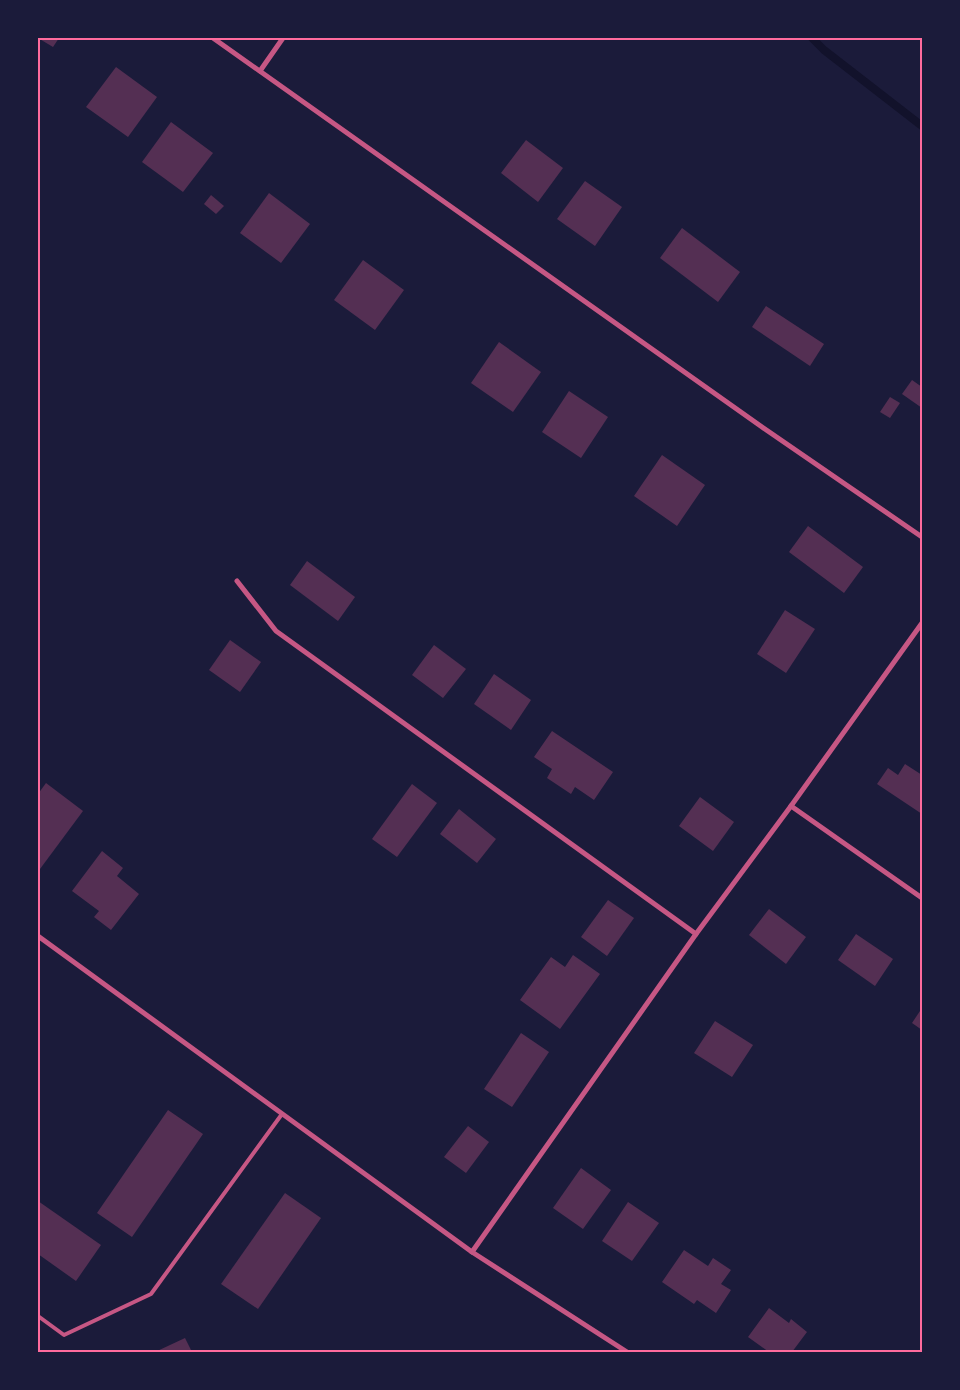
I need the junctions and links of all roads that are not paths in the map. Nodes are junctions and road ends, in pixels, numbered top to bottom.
1 (213, 38) edge
2 (283, 38) edge
3 (260, 71) junction
4 (922, 537) edge
5 (237, 581) dead end
6 (922, 623) edge
7 (791, 806) junction
8 (922, 898) edge
9 (696, 934) junction
10 (38, 936) edge
11 (282, 1114) junction
12 (472, 1252) junction
13 (38, 1316) edge
14 (627, 1352) edge

1 - 3 street
2 - 3 street
3 - 4 street
5 - 9 street
6 - 7 street
7 - 8 street
7 - 9 street
9 - 12 street
10 - 11 street
11 - 12 street
11 - 13 lane
12 - 14 street

